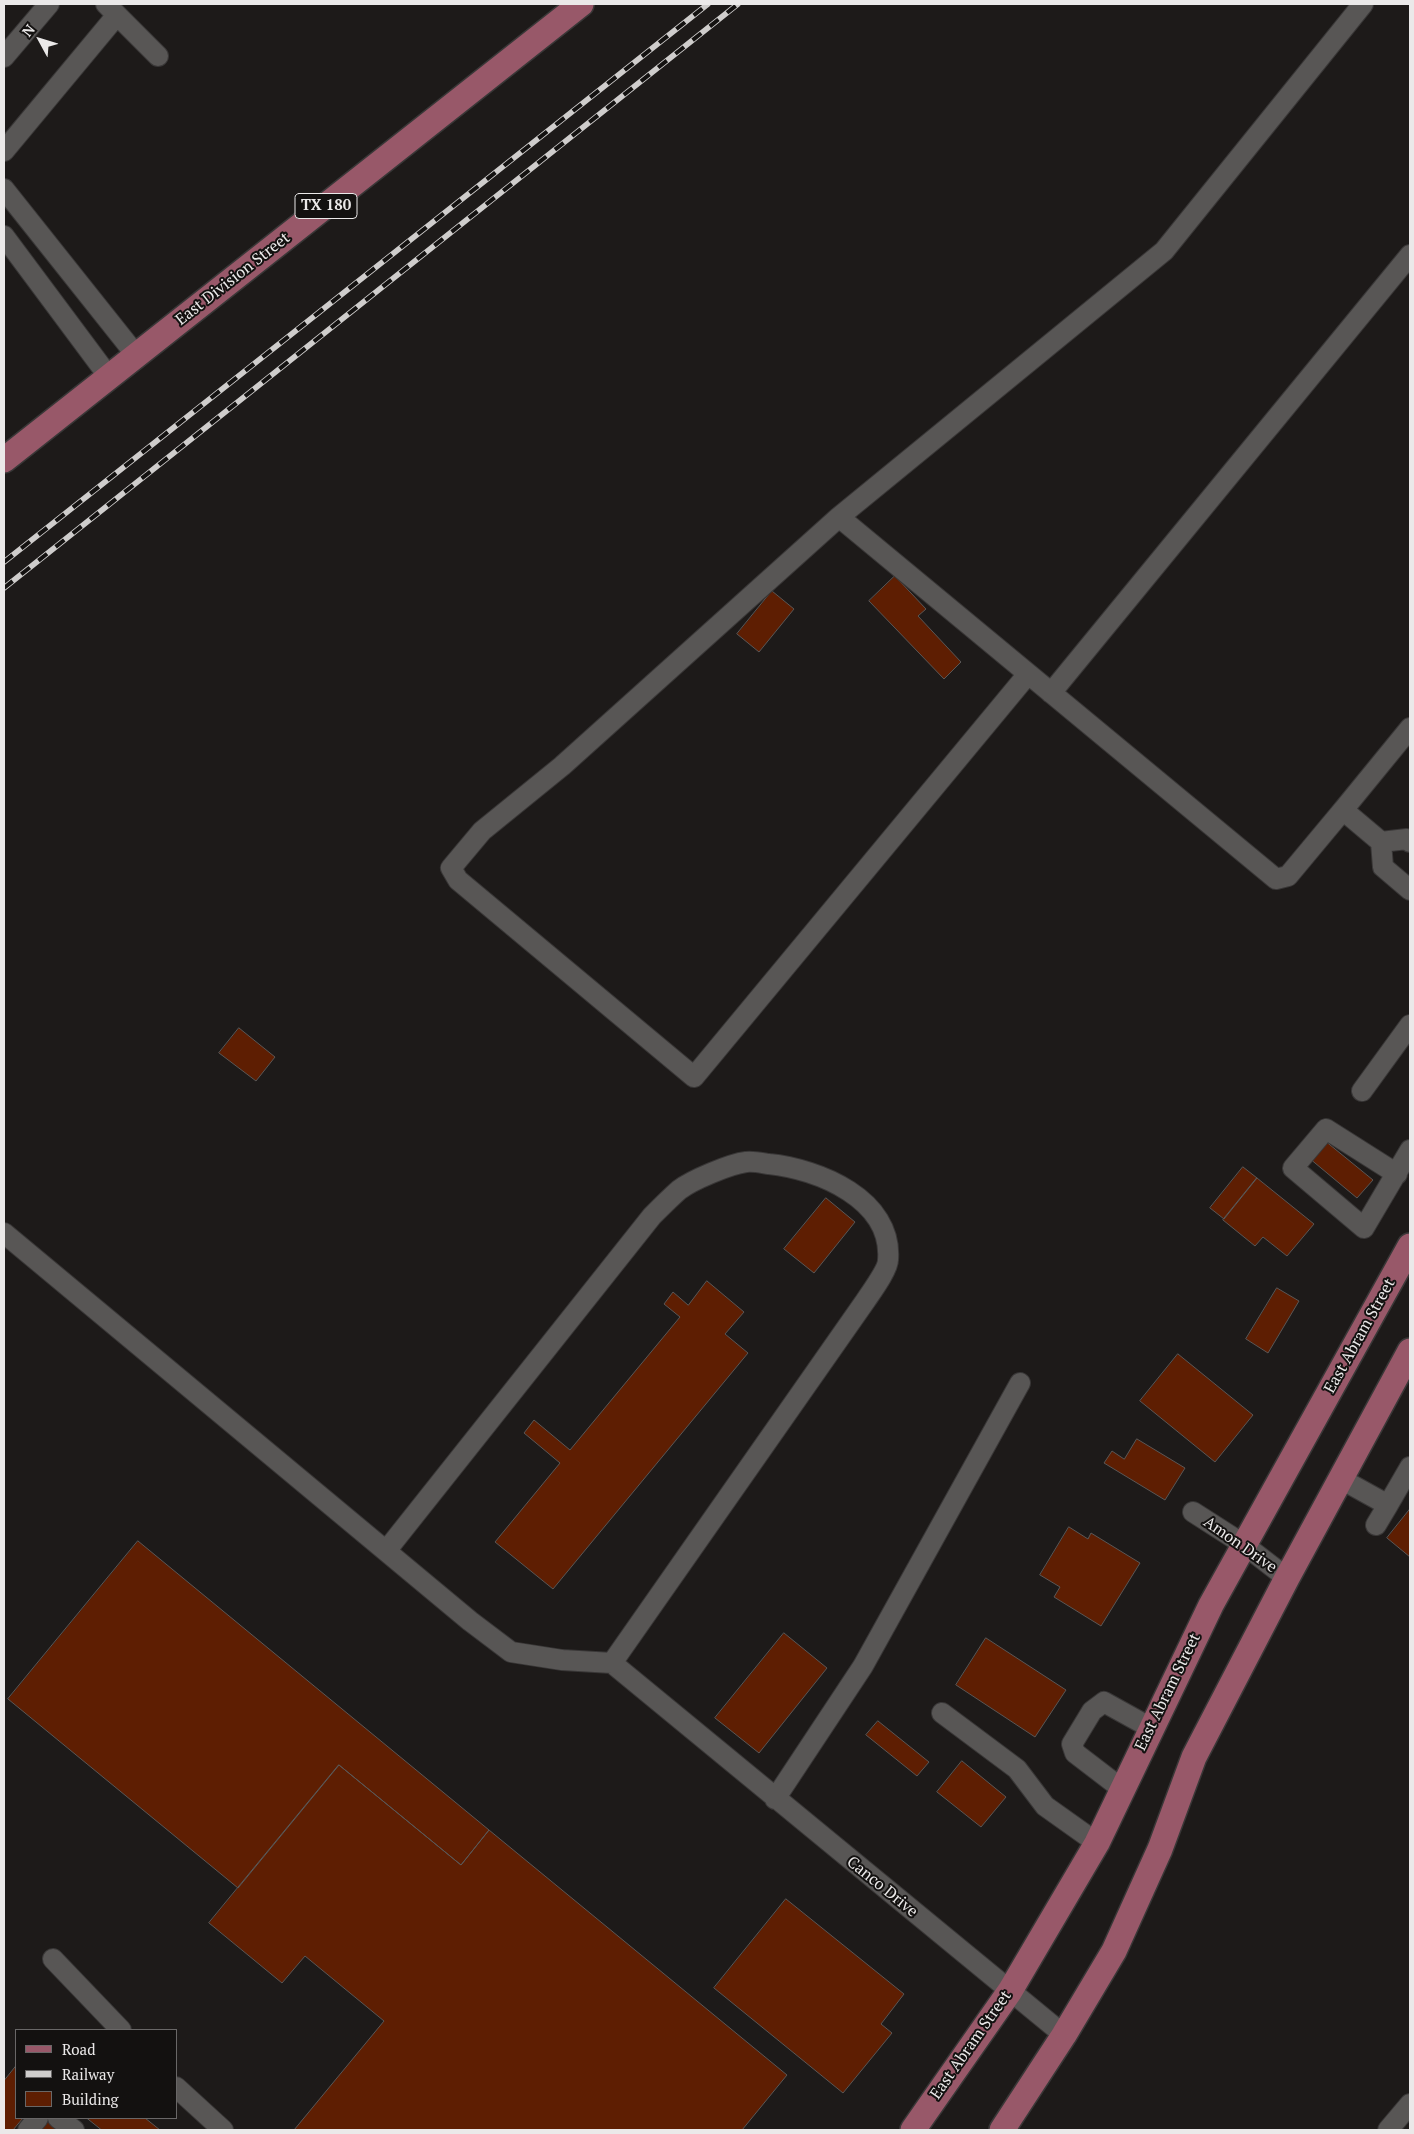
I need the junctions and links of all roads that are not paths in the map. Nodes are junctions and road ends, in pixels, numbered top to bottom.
1 (49, 4) edge
2 (581, 4) edge
3 (1363, 4) edge
4 (112, 9) edge
5 (158, 56) dead end
6 (4, 57) edge
7 (4, 151) edge
8 (4, 189) edge
9 (4, 236) edge
10 (1410, 255) edge
11 (136, 355) junction
12 (109, 377) junction
13 (4, 460) edge
14 (839, 517) junction
15 (1028, 674) junction
16 (1051, 693) junction
17 (1410, 728) edge
18 (1343, 810) junction
19 (1381, 842) junction
20 (1410, 842) edge
21 (1410, 890) edge
22 (1410, 1025) edge
23 (1362, 1090) dead end
24 (1410, 1150) edge
25 (1397, 1174) junction
26 (4, 1233) edge
27 (1410, 1246) edge
28 (1410, 1351) edge
29 (1020, 1383) dead end
30 (1410, 1468) edge
31 (1341, 1479) junction
32 (1388, 1504) junction
33 (1193, 1512) dead end
34 (1376, 1526) dead end
35 (1243, 1544) junction
36 (386, 1551) junction
37 (1287, 1578) junction
38 (612, 1664) junction
39 (942, 1713) dead end
40 (1151, 1728) junction
41 (1122, 1789) junction
42 (775, 1799) junction
43 (1097, 1843) junction
44 (53, 1959) dead end
45 (1010, 1991) junction
46 (120, 2029) edge
47 (1064, 2035) junction
48 (178, 2089) edge
49 (1410, 2104) edge
50 (37, 2119) edge
51 (59, 2119) edge
52 (28, 2130) edge
53 (74, 2130) edge
54 (223, 2130) edge
55 (913, 2130) edge
56 (1002, 2130) edge
57 (1388, 2130) edge

1 - 6 street
2 - 11 main road, East Division Street / TX 180
3 - 14 street
4 - 5 street
4 - 7 street
8 - 11 street
9 - 12 street
10 - 16 street
11 - 12 main road, East Division Street / TX 180
12 - 13 main road, East Division Street / TX 180
14 - 15 street
14 - 15 street
15 - 16 street
16 - 18 street
17 - 18 street
18 - 19 street
19 - 20 street
19 - 21 street
22 - 23 street
24 - 25 street
25 - 25 street
26 - 36 street
27 - 35 main road, East Abram Street
28 - 31 main road
29 - 42 street
30 - 32 street
31 - 32 street
31 - 37 main road
32 - 34 street
33 - 35 street, Amon Drive
35 - 37 street, Amon Drive
35 - 40 main road, East Abram Street
36 - 38 street
36 - 38 street
37 - 47 main road
38 - 42 street, Canco Drive
39 - 43 street
40 - 41 main road, East Abram Street
40 - 41 street
41 - 43 main road, East Abram Street
42 - 45 street, Canco Drive
43 - 45 main road, East Abram Street
44 - 46 street
45 - 47 street, Canco Drive
45 - 55 main road, East Abram Street
47 - 56 main road
48 - 54 street
49 - 57 street
50 - 52 street
51 - 53 street

